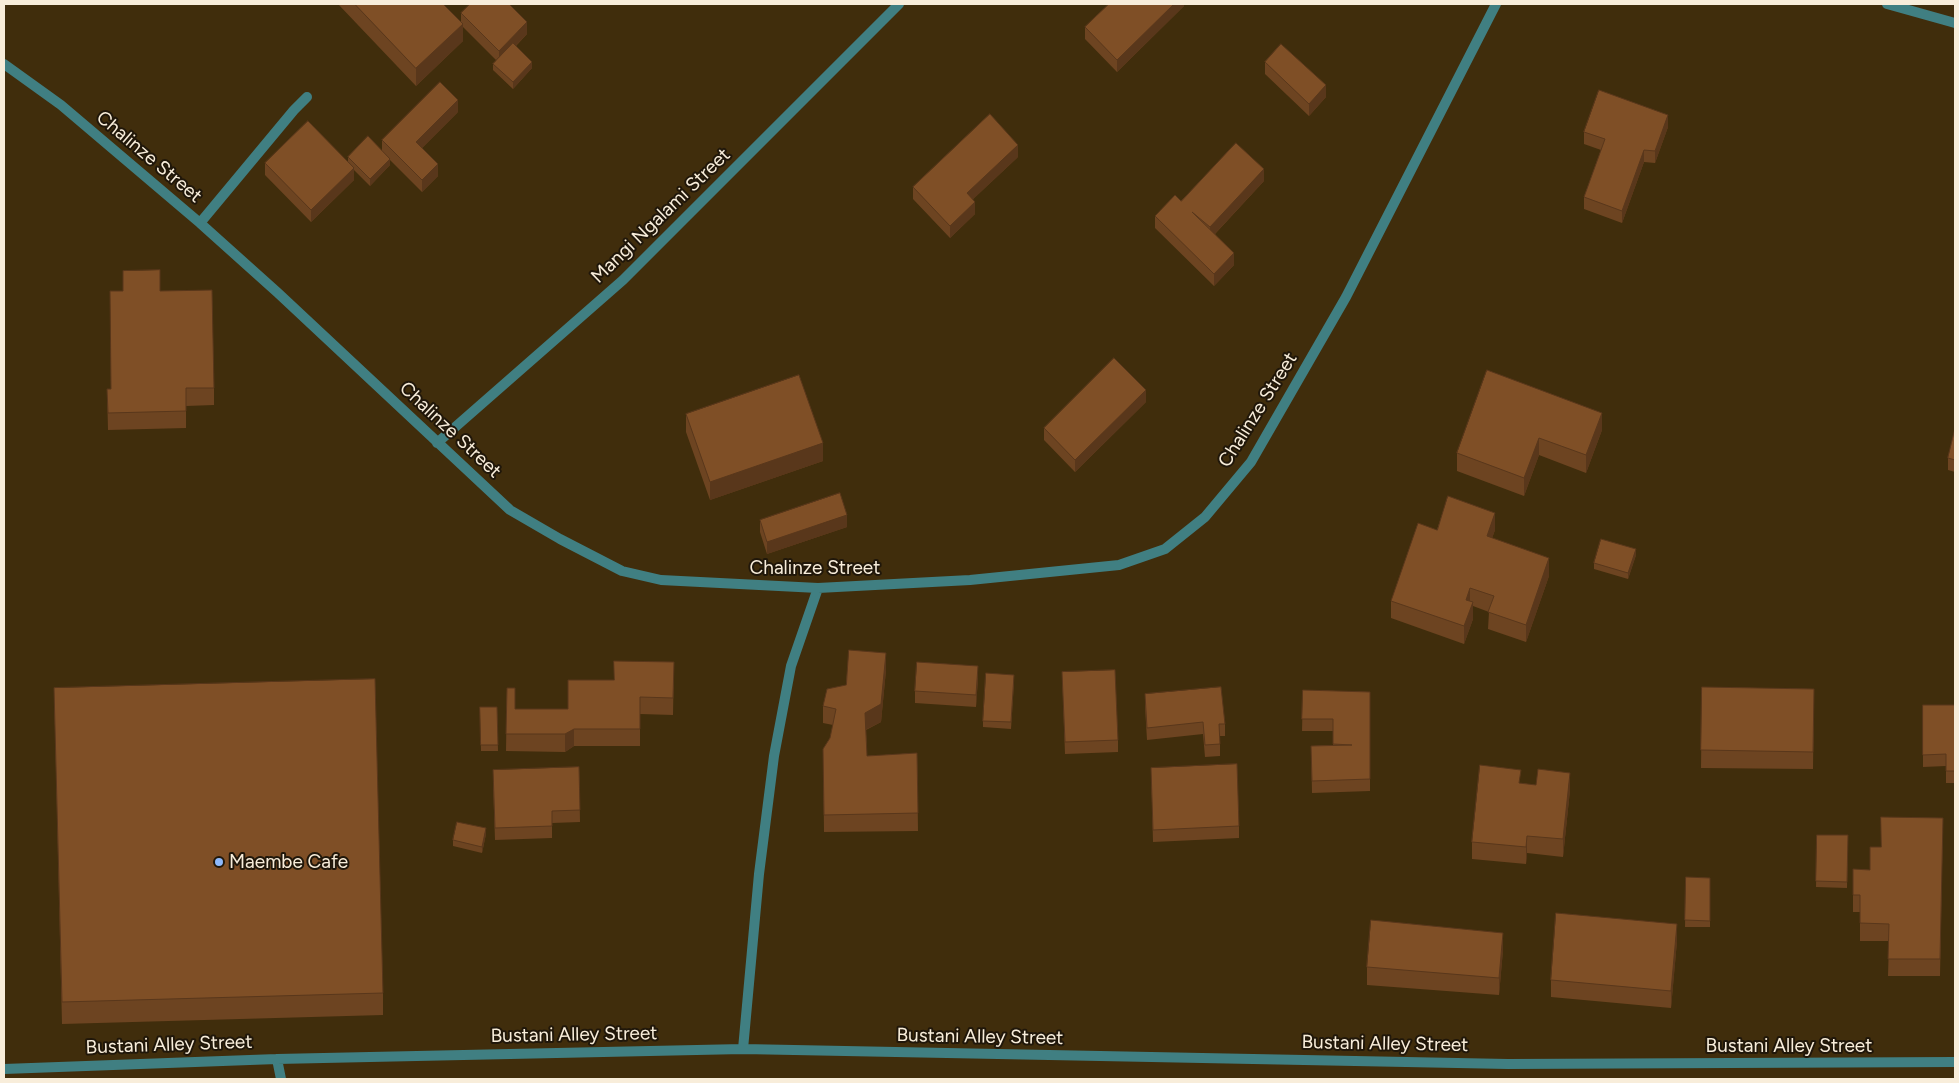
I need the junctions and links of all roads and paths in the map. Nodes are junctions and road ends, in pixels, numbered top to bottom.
1 (899, 4) edge
2 (1496, 4) edge
3 (1887, 4) edge
4 (1955, 23) edge
5 (4, 64) edge
6 (307, 97) dead end
7 (200, 223) junction
8 (437, 443) junction
9 (818, 588) junction
10 (743, 1050) junction
11 (277, 1058) junction
12 (1955, 1062) edge
13 (4, 1068) edge
14 (281, 1079) edge

1 - 8 street, Mangi Ngalami Street
2 - 9 street, Chalinze Street
3 - 4 street
5 - 7 street, Chalinze Street
6 - 7 street
7 - 8 street, Chalinze Street
8 - 9 street, Chalinze Street
9 - 10 street
10 - 11 street, Bustani Alley Street
10 - 12 street, Bustani Alley Street
11 - 13 street, Bustani Alley Street
11 - 14 street

